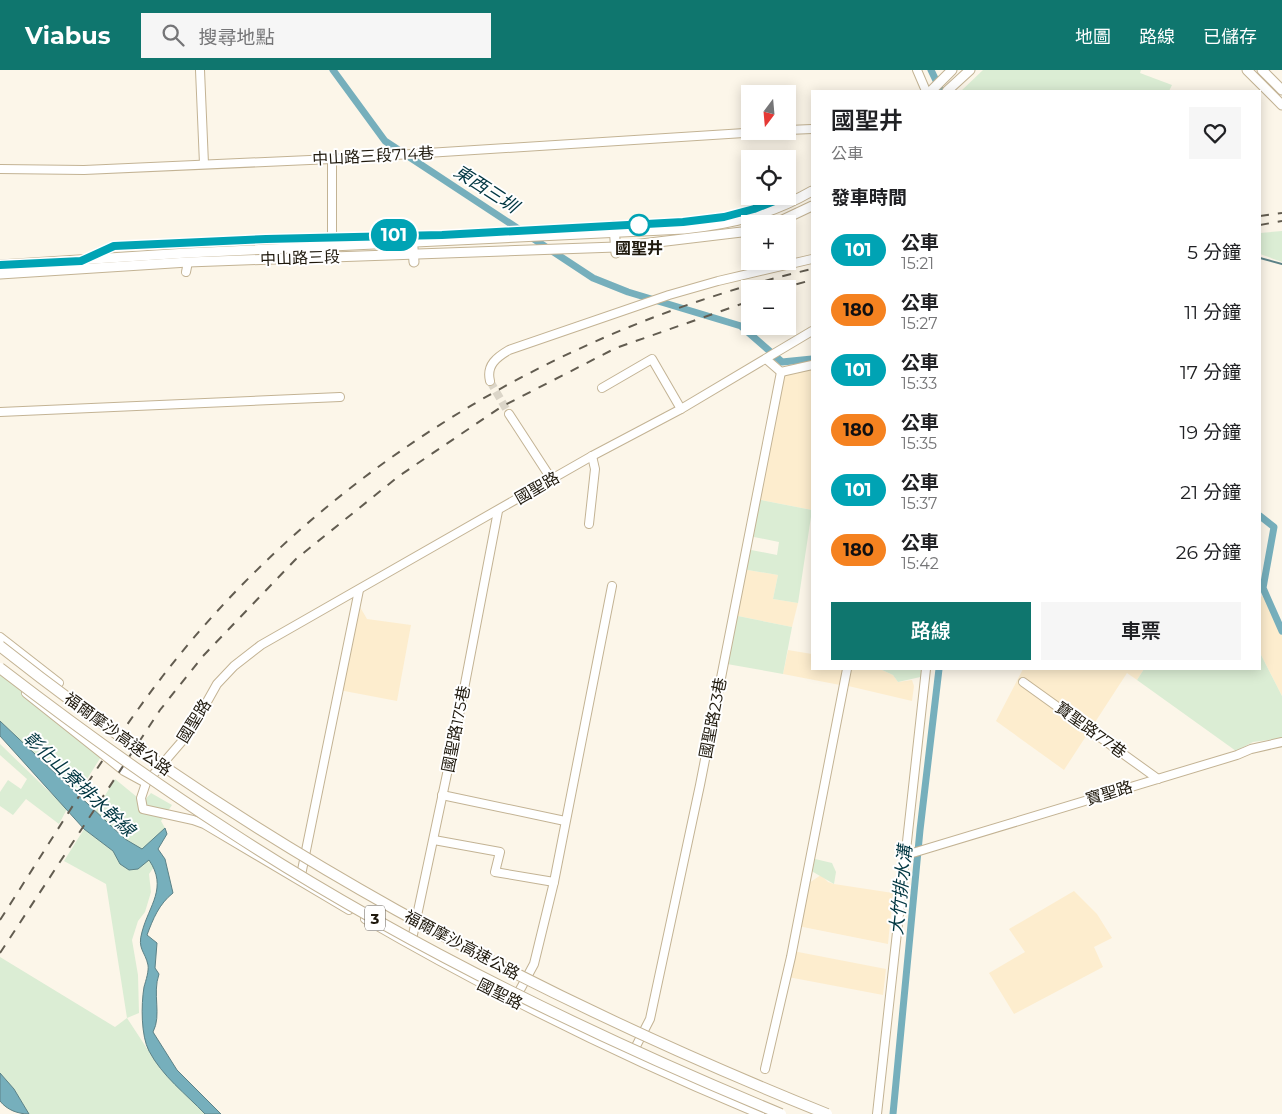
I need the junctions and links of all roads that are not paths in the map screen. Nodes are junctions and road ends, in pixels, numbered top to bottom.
1 (200, 70) edge
2 (917, 70) edge
3 (952, 70) edge
4 (970, 70) edge
5 (1247, 70) edge
6 (1262, 70) edge
7 (926, 90) edge
8 (932, 90) edge
9 (948, 90) edge
10 (1282, 90) edge
11 (1282, 104) edge
12 (811, 128) edge
13 (796, 129) edge
14 (741, 134) edge
15 (332, 159) junction
16 (204, 164) junction
17 (0, 169) edge
18 (811, 192) edge
19 (811, 206) edge
20 (793, 215) edge
21 (614, 230) junction
22 (741, 232) edge
23 (332, 237) dead end
24 (413, 248) junction
25 (616, 250) junction
26 (811, 259) edge
27 (0, 265) edge
28 (0, 274) edge
29 (811, 332) edge
30 (766, 359) junction
31 (811, 365) edge
32 (781, 372) junction
33 (490, 382) dead end
34 (602, 388) dead end
35 (340, 397) dead end
36 (681, 409) junction
37 (0, 412) edge
38 (509, 414) tunnel mouth
39 (592, 456) junction
40 (552, 480) junction
41 (498, 511) junction
42 (589, 524) dead end
43 (612, 586) dead end
44 (359, 590) junction
45 (0, 637) edge
46 (0, 646) edge
47 (0, 669) edge
48 (847, 670) edge
49 (926, 670) edge
50 (1023, 682) dead end
51 (58, 683) dead end
52 (1282, 742) edge
53 (1158, 778) junction
54 (146, 783) junction
55 (442, 795) junction
56 (565, 821) junction
57 (434, 840) junction
58 (906, 855) junction
59 (300, 882) junction
60 (554, 882) junction
61 (411, 946) junction
62 (515, 1001) junction
63 (630, 1058) junction
64 (766, 1069) dead end
65 (760, 1114) edge
66 (781, 1114) edge
67 (827, 1114) edge
68 (876, 1114) edge

1 - 16 street
2 - 7 street
3 - 8 main road
4 - 9 main road
5 - 11 main road
6 - 10 main road
12 - 13 street
14 - 15 street, 中山路三段714巷
15 - 16 street, 中山路三段714巷
15 - 23 street
16 - 17 street, 中山路三段714巷
18 - 21 main road, 中山路三段
19 - 20 main road
21 - 24 main road, 中山路三段
21 - 25 main road
22 - 25 main road, 中山路三段
24 - 25 main road, 中山路三段
24 - 27 main road, 中山路三段
24 - 28 main road, 中山路三段
26 - 33 street
29 - 30 street, 國聖路
30 - 32 street
30 - 36 street, 國聖路
31 - 32 street
32 - 63 street, 國聖路23巷
34 - 36 street
35 - 37 street
36 - 39 street, 國聖路
38 - 40 street
39 - 40 street, 國聖路
39 - 42 street
40 - 41 street, 國聖路
41 - 44 street, 國聖路
41 - 55 street, 國聖路175巷
43 - 56 street
44 - 54 street, 國聖路
44 - 59 street
45 - 51 street
46 - 67 highway, 福爾摩沙高速公路 / 3, bridge
47 - 54 street
47 - 66 highway, 福爾摩沙高速公路 / 3, bridge
48 - 64 street
49 - 58 street
50 - 53 street, 寶聖路77巷
52 - 53 street, 寶聖路
53 - 58 street, 寶聖路
54 - 59 street, 國聖路
55 - 56 street
55 - 57 street, 國聖路175巷
56 - 60 street
57 - 60 street
57 - 61 street, 國聖路175巷
58 - 68 street
59 - 61 street, 國聖路
60 - 62 street
61 - 62 street, 國聖路
62 - 63 street, 國聖路
63 - 65 street, 國聖路

